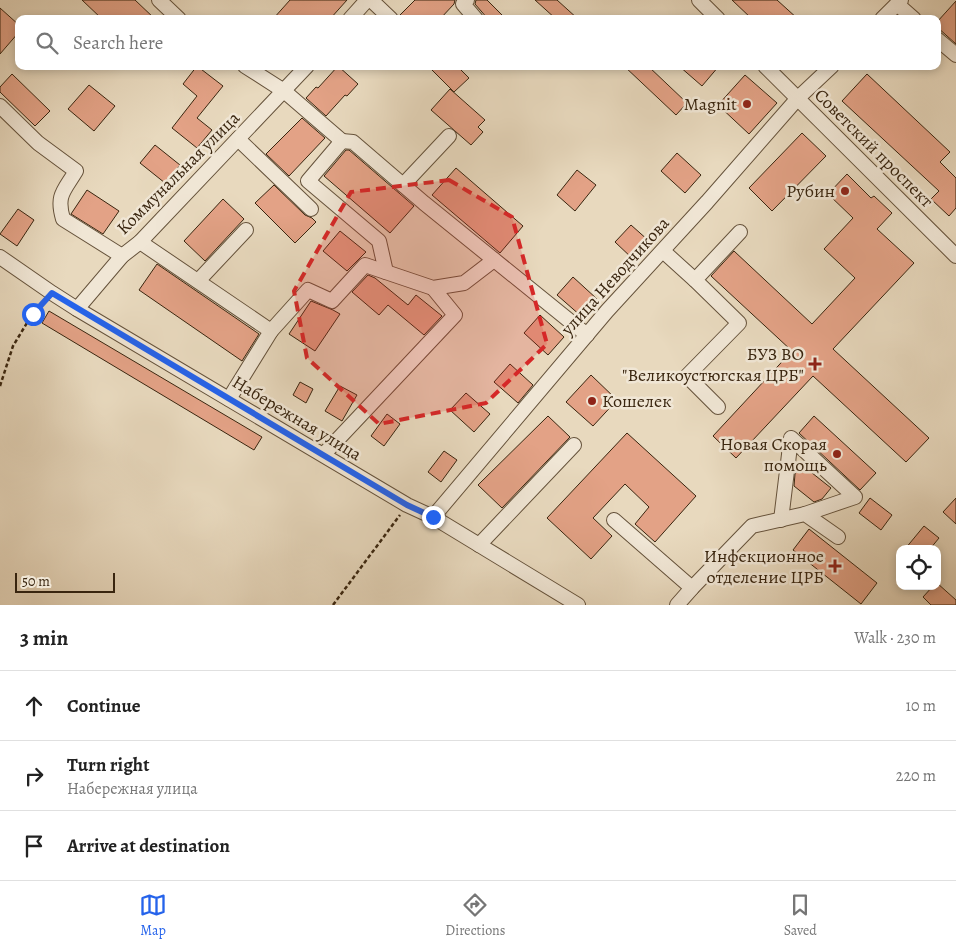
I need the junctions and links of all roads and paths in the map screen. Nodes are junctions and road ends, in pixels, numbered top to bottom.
1 (159, 0) edge
2 (367, 0) edge
3 (371, 0) edge
4 (467, 0) edge
5 (699, 0) edge
6 (899, 2) edge
7 (175, 15) edge
8 (354, 15) edge
9 (386, 15) edge
10 (473, 15) edge
11 (714, 15) edge
12 (886, 15) edge
13 (910, 15) edge
14 (941, 42) edge
15 (956, 55) edge
16 (251, 70) edge
17 (303, 70) edge
18 (770, 70) edge
19 (828, 70) edge
20 (284, 91) junction
21 (798, 98) junction
22 (0, 106) edge
23 (449, 136) dead end
24 (238, 139) junction
25 (342, 140) junction
26 (403, 185) junction
27 (311, 208) dead end
28 (246, 230) dead end
29 (740, 232) dead end
30 (140, 242) junction
31 (663, 251) junction
32 (122, 256) junction
33 (956, 256) edge
34 (0, 257) edge
35 (494, 260) junction
36 (386, 272) junction
37 (695, 280) junction
38 (198, 281) junction
39 (432, 288) junction
40 (52, 293) junction
41 (77, 309) junction
42 (271, 331) junction
43 (588, 335) junction
44 (0, 386) edge
45 (229, 399) junction
46 (718, 407) dead end
47 (574, 445) dead end
48 (324, 454) junction
49 (407, 505) junction
50 (805, 514) junction
51 (433, 517) junction
52 (614, 520) dead end
53 (781, 520) junction
54 (838, 537) dead end
55 (479, 545) junction
56 (692, 588) junction
57 (333, 605) edge
58 (578, 605) edge
59 (677, 605) edge

1 - 7 street
2 - 8 street
3 - 9 street
4 - 10 street
5 - 11 street
6 - 12 street
6 - 13 street
14 - 15 street
16 - 20 street
17 - 20 street, Коммунальная улица
18 - 21 street, Советский проспект
19 - 21 street, улица Неводчикова
20 - 24 street, Коммунальная улица
20 - 25 street
21 - 31 street, улица Неводчикова
21 - 33 street, Советский проспект
22 - 32 street
23 - 26 street
24 - 27 street
24 - 30 street, Коммунальная улица
25 - 26 street
25 - 36 street
26 - 35 street
28 - 38 street
29 - 37 street
30 - 32 street, Коммунальная улица
30 - 38 street
31 - 37 street
31 - 43 street, улица Неводчикова
32 - 41 street, Коммунальная улица
34 - 40 street, Набережная улица
35 - 39 street
35 - 43 street
36 - 39 street
36 - 42 street
37 - 46 street
38 - 42 street
39 - 48 street
40 - 41 street, Набережная улица
40 - 44 path
41 - 45 street, Набережная улица
42 - 45 street
43 - 51 street, улица Неводчикова
45 - 48 street, Набережная улица
47 - 55 street
48 - 49 street, Набережная улица
49 - 51 street, Набережная улица
49 - 57 path
50 - 53 street
50 - 53 street
50 - 54 street
51 - 55 street, Набережная улица
52 - 56 street
53 - 56 street
55 - 58 street, Набережная улица
56 - 59 street

